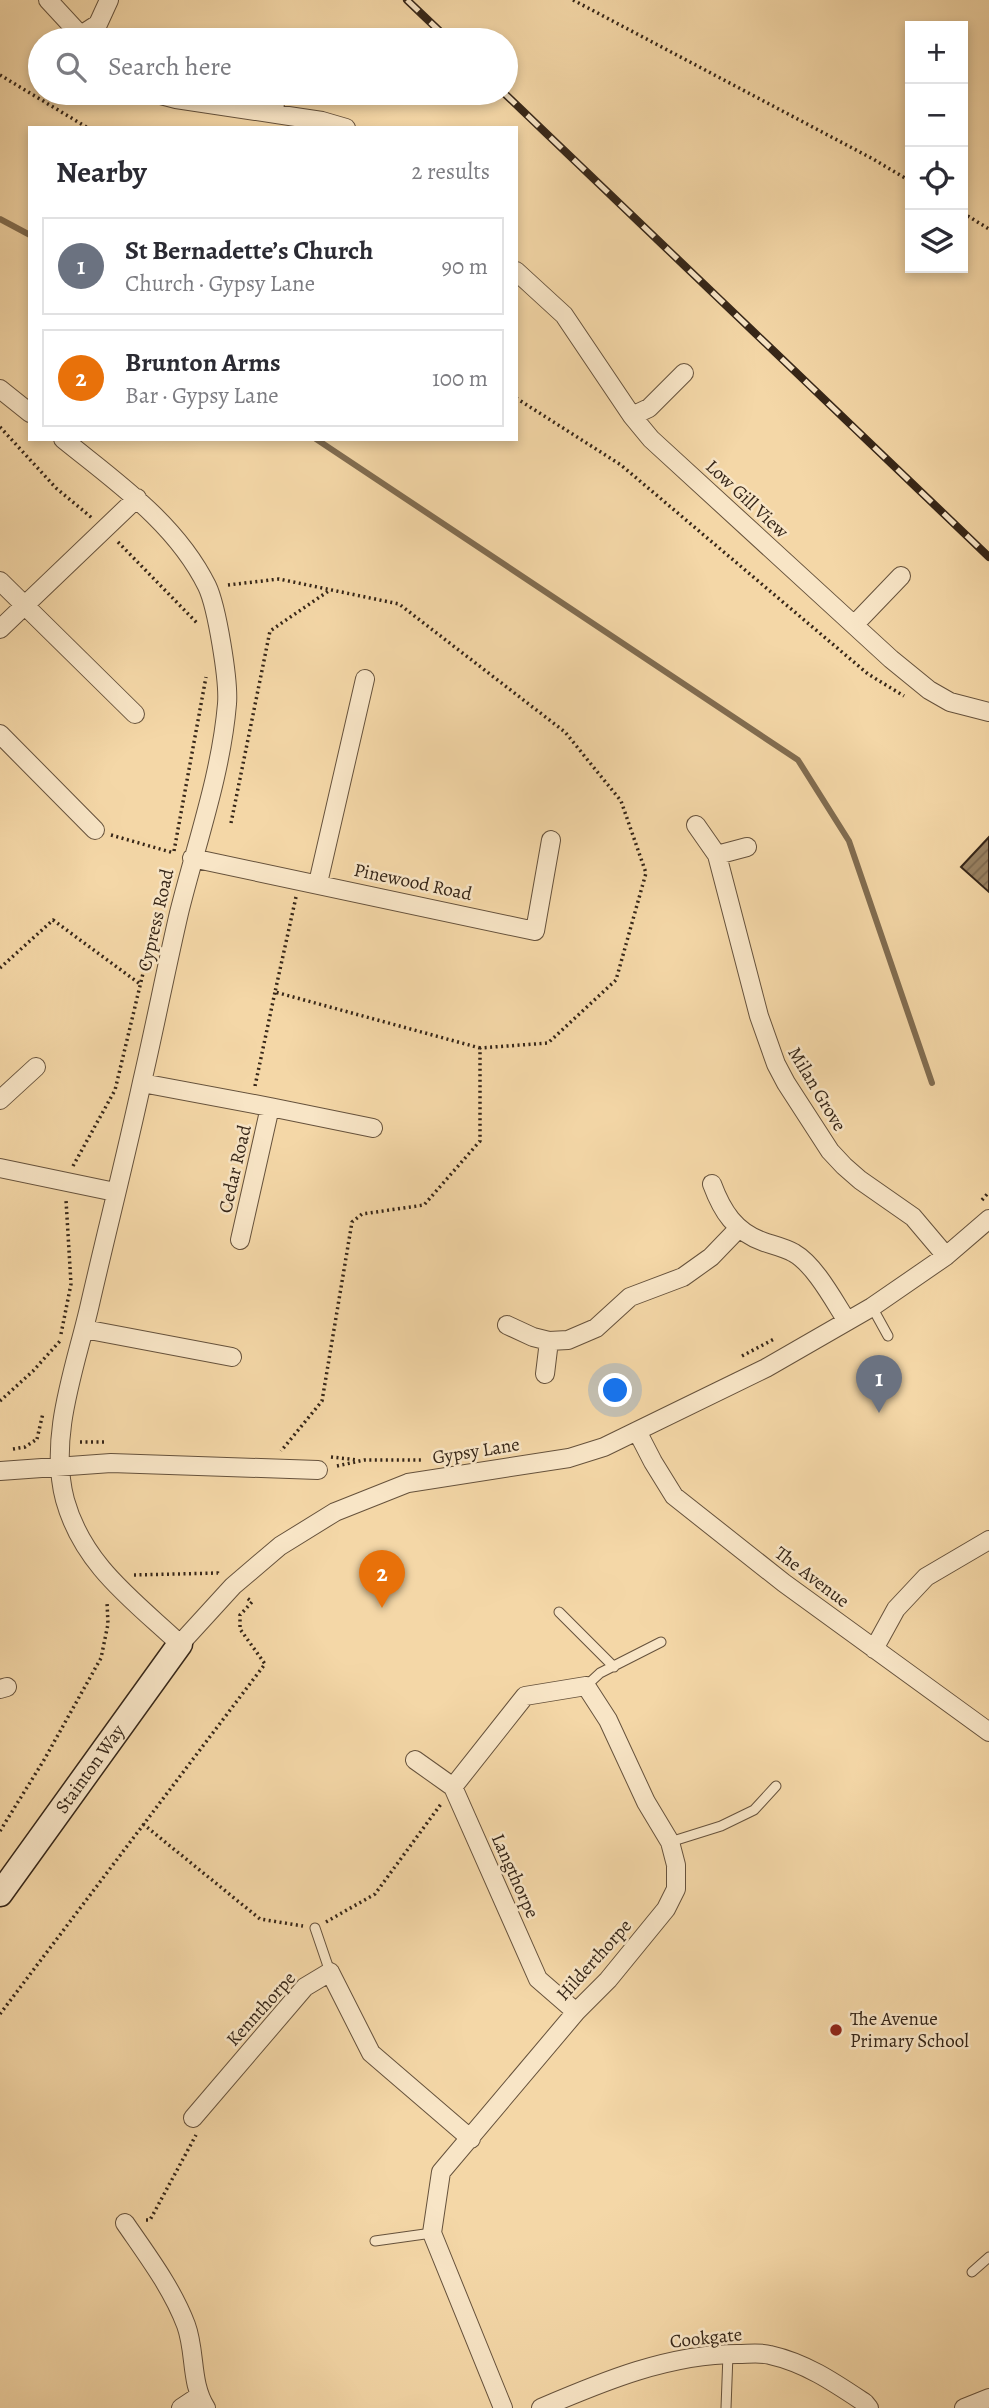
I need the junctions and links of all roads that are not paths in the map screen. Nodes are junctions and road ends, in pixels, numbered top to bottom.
1 (48, 0) edge
2 (109, 0) edge
3 (74, 28) edge
4 (94, 28) edge
5 (221, 105) edge
6 (275, 105) edge
7 (274, 112) junction
8 (339, 126) edge
9 (518, 273) edge
10 (684, 373) dead end
11 (0, 389) edge
12 (28, 410) edge
13 (632, 416) junction
14 (66, 441) edge
15 (137, 498) junction
16 (901, 576) dead end
17 (0, 581) edge
18 (24, 606) junction
19 (854, 625) junction
20 (0, 629) edge
21 (365, 679) dead end
22 (989, 712) edge
23 (135, 714) dead end
24 (0, 734) edge
25 (696, 825) dead end
26 (95, 830) road end
27 (551, 839) dead end
28 (747, 847) dead end
29 (717, 855) junction
30 (192, 858) junction
31 (308, 882) junction
32 (36, 1067) dead end
33 (142, 1083) junction
34 (0, 1100) edge
35 (270, 1107) junction
36 (373, 1128) dead end
37 (0, 1168) edge
38 (712, 1184) dead end
39 (115, 1192) junction
40 (989, 1219) edge
41 (738, 1229) junction
42 (240, 1240) dead end
43 (946, 1256) junction
44 (872, 1307) junction
45 (848, 1321) junction
46 (507, 1325) dead end
47 (84, 1329) junction
48 (888, 1336) dead end
49 (549, 1341) junction
50 (232, 1357) dead end
51 (545, 1374) dead end
52 (637, 1431) junction
53 (58, 1467) junction
54 (317, 1470) road end
55 (0, 1471) edge
56 (989, 1540) edge
57 (559, 1612) dead end
58 (661, 1642) dead end
59 (180, 1644) junction
60 (874, 1649) junction
61 (614, 1667) junction
62 (586, 1686) junction
63 (989, 1732) edge
64 (415, 1760) dead end
65 (776, 1786) dead end
66 (453, 1787) junction
67 (670, 1842) junction
68 (0, 1894) edge
69 (315, 1928) road end
70 (330, 1972) junction
71 (576, 2012) junction
72 (193, 2118) road end
73 (471, 2138) junction
74 (125, 2223) road end
75 (432, 2233) junction
76 (375, 2241) dead end
77 (989, 2257) edge
78 (972, 2272) dead end
79 (728, 2354) junction
80 (989, 2398) edge
81 (203, 2402) edge
82 (181, 2408) edge
83 (503, 2408) edge
84 (541, 2408) edge
85 (726, 2408) edge
86 (869, 2408) edge
87 (964, 2408) edge

1 - 3 street
2 - 4 street
5 - 7 street
6 - 7 street
7 - 8 street
9 - 13 street, Low Gill View
10 - 13 street
11 - 12 street
13 - 19 street, Low Gill View
14 - 15 street, Cypress Road
15 - 18 street
15 - 30 street, Cypress Road
16 - 19 street
17 - 18 street
18 - 20 street
18 - 23 street
19 - 22 street, Low Gill View
21 - 31 street
24 - 26 street
25 - 29 street, Milan Grove
27 - 31 street, Pinewood Road
28 - 29 street
29 - 43 street, Milan Grove
30 - 31 street, Pinewood Road
30 - 33 street, Cypress Road
32 - 34 street
33 - 35 street, Cedar Road
33 - 39 street, Cypress Road
35 - 36 street, Cedar Road
35 - 42 street, Cedar Road
37 - 39 street
38 - 41 street
39 - 47 street, Cypress Road
40 - 43 street, Gypsy Lane
41 - 45 street
41 - 49 street
43 - 44 street, Gypsy Lane
44 - 45 street, Gypsy Lane
44 - 48 lane
45 - 52 street, Gypsy Lane
46 - 49 street
47 - 50 street
47 - 53 street, Cypress Road
49 - 51 street
52 - 59 street, Gypsy Lane
52 - 60 street, The Avenue
53 - 54 street
53 - 55 street
53 - 59 street
56 - 60 street
57 - 61 lane
58 - 61 lane
59 - 68 street, Stainton Way
60 - 63 street, The Avenue
61 - 62 lane
62 - 66 street
62 - 67 street, Hilderthorpe
64 - 66 street
65 - 67 lane
66 - 71 street, Langthorpe
67 - 71 street, Hilderthorpe
69 - 70 lane
70 - 72 street, Kennthorpe
70 - 73 street
71 - 73 street, Hilderthorpe
73 - 75 street, Hilderthorpe
74 - 81 street
75 - 76 lane
75 - 83 street, Hilderthorpe
77 - 78 lane
79 - 84 street, Cookgate
79 - 85 lane
79 - 86 street, Cookgate
80 - 87 street
81 - 82 street

